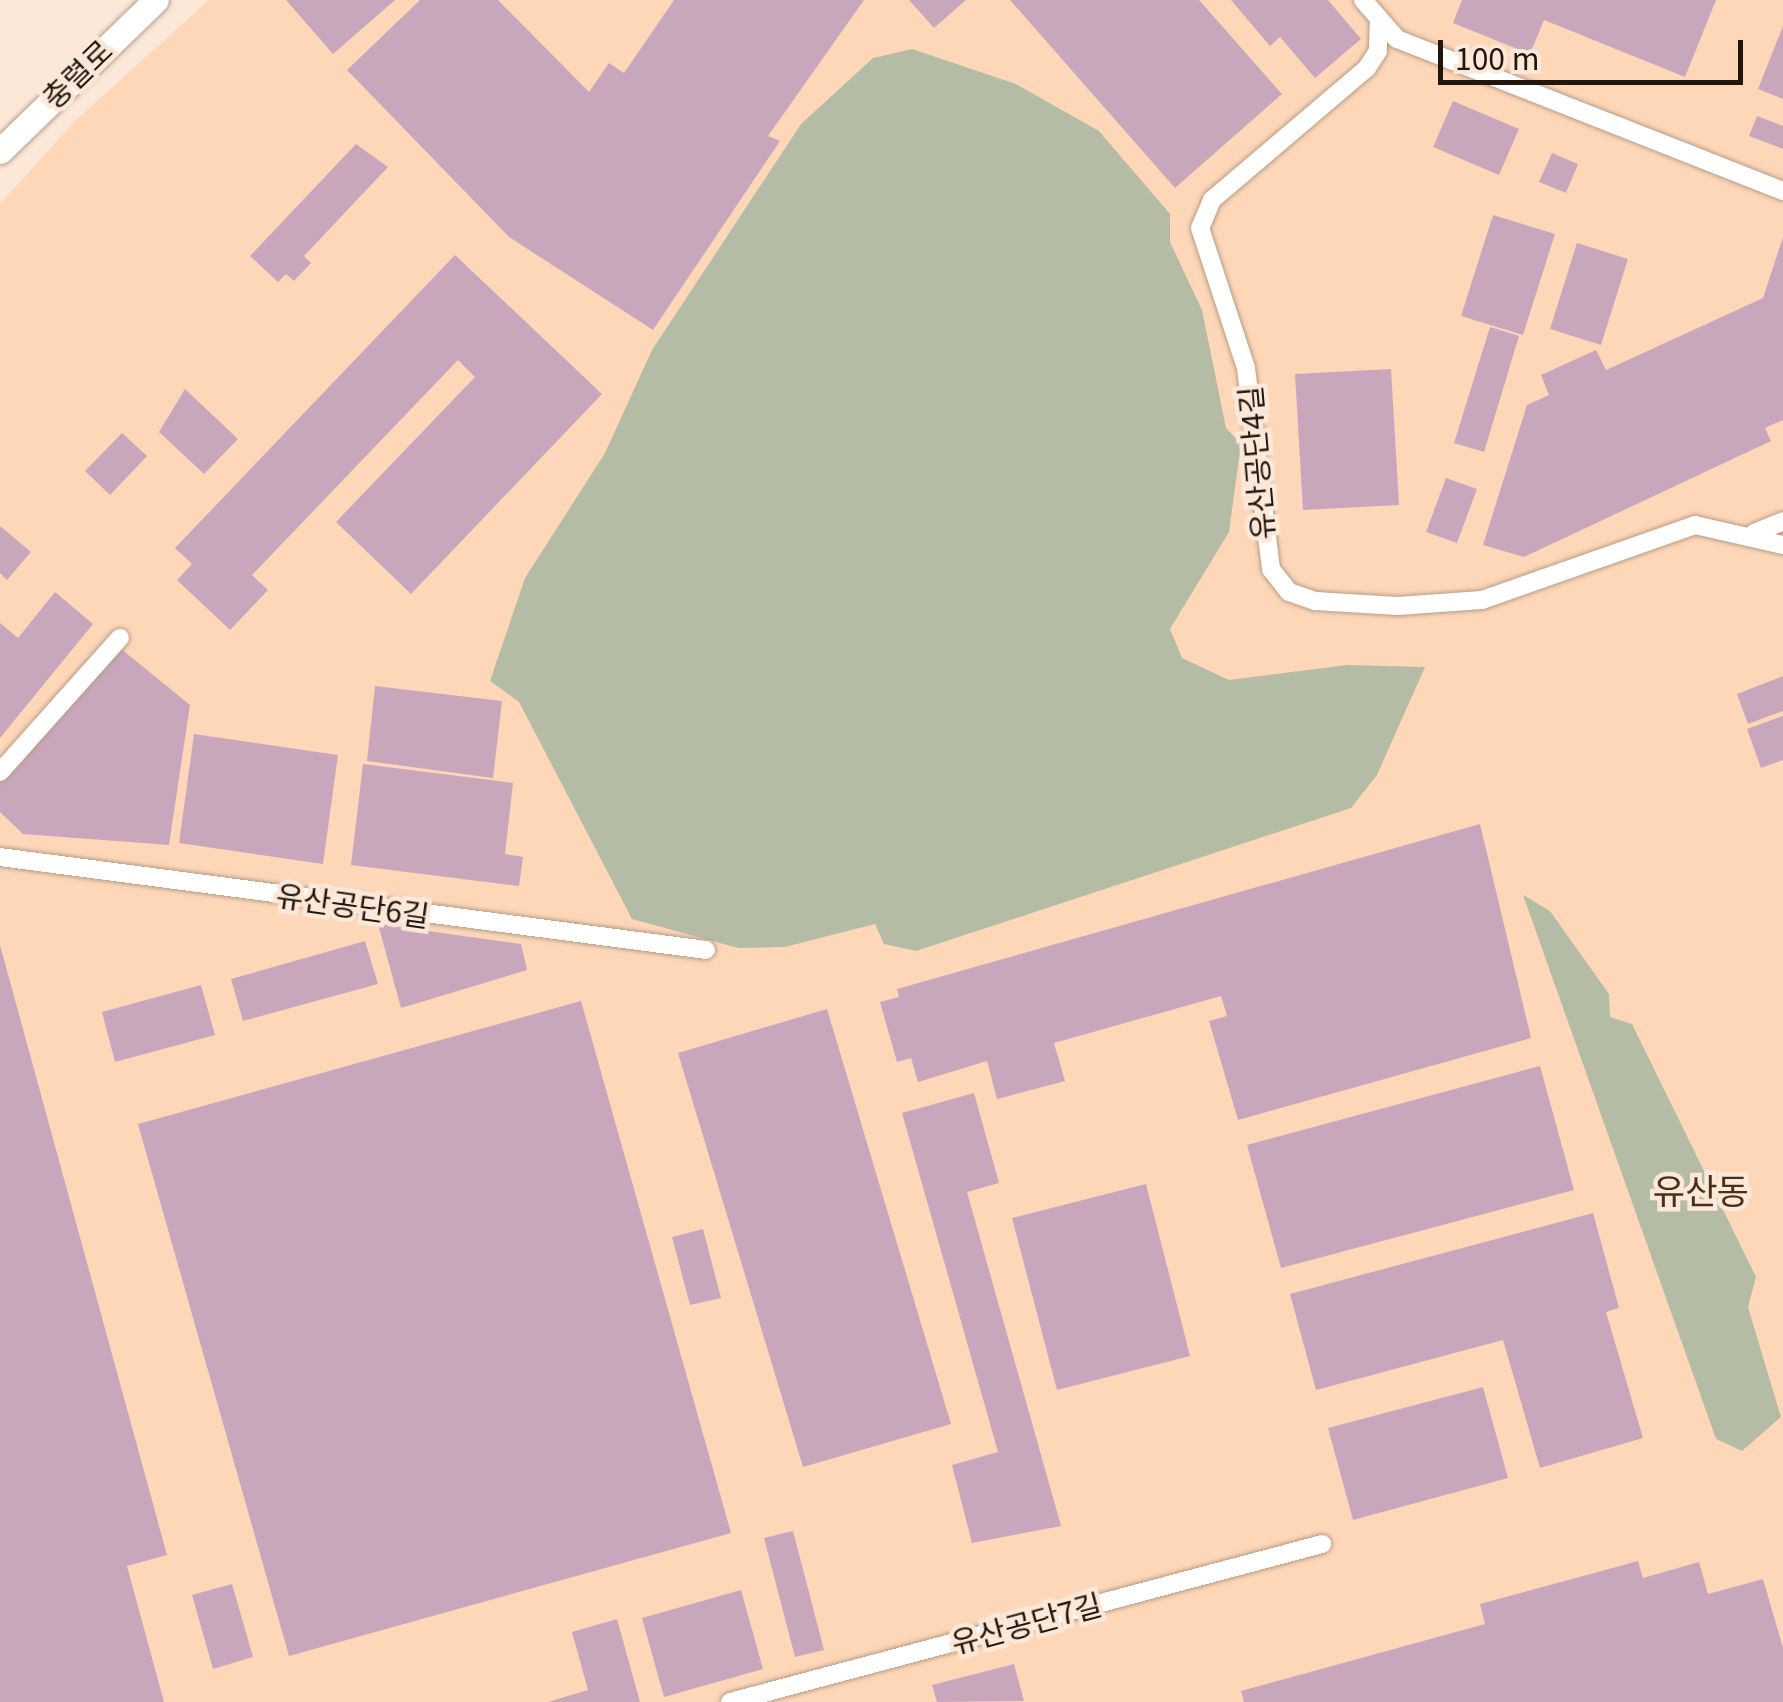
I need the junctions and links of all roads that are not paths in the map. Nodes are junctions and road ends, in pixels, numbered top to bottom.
1 (156, 0) edge
2 (1363, 0) edge
3 (1379, 18) junction
4 (0, 151) edge
5 (1783, 191) edge
6 (1783, 521) edge
7 (1754, 533) junction
8 (1783, 545) edge
9 (120, 638) dead end
10 (0, 772) edge
11 (0, 857) edge
12 (706, 950) dead end
13 (1322, 1544) dead end
14 (730, 1702) edge

1 - 4 main road, 충렬로
2 - 3 street
3 - 5 street
3 - 7 street, 유산공단4길
6 - 7 street
7 - 8 street, 유산공단4길
9 - 10 street
11 - 12 street, 유산공단6길
13 - 14 street, 유산공단7길

